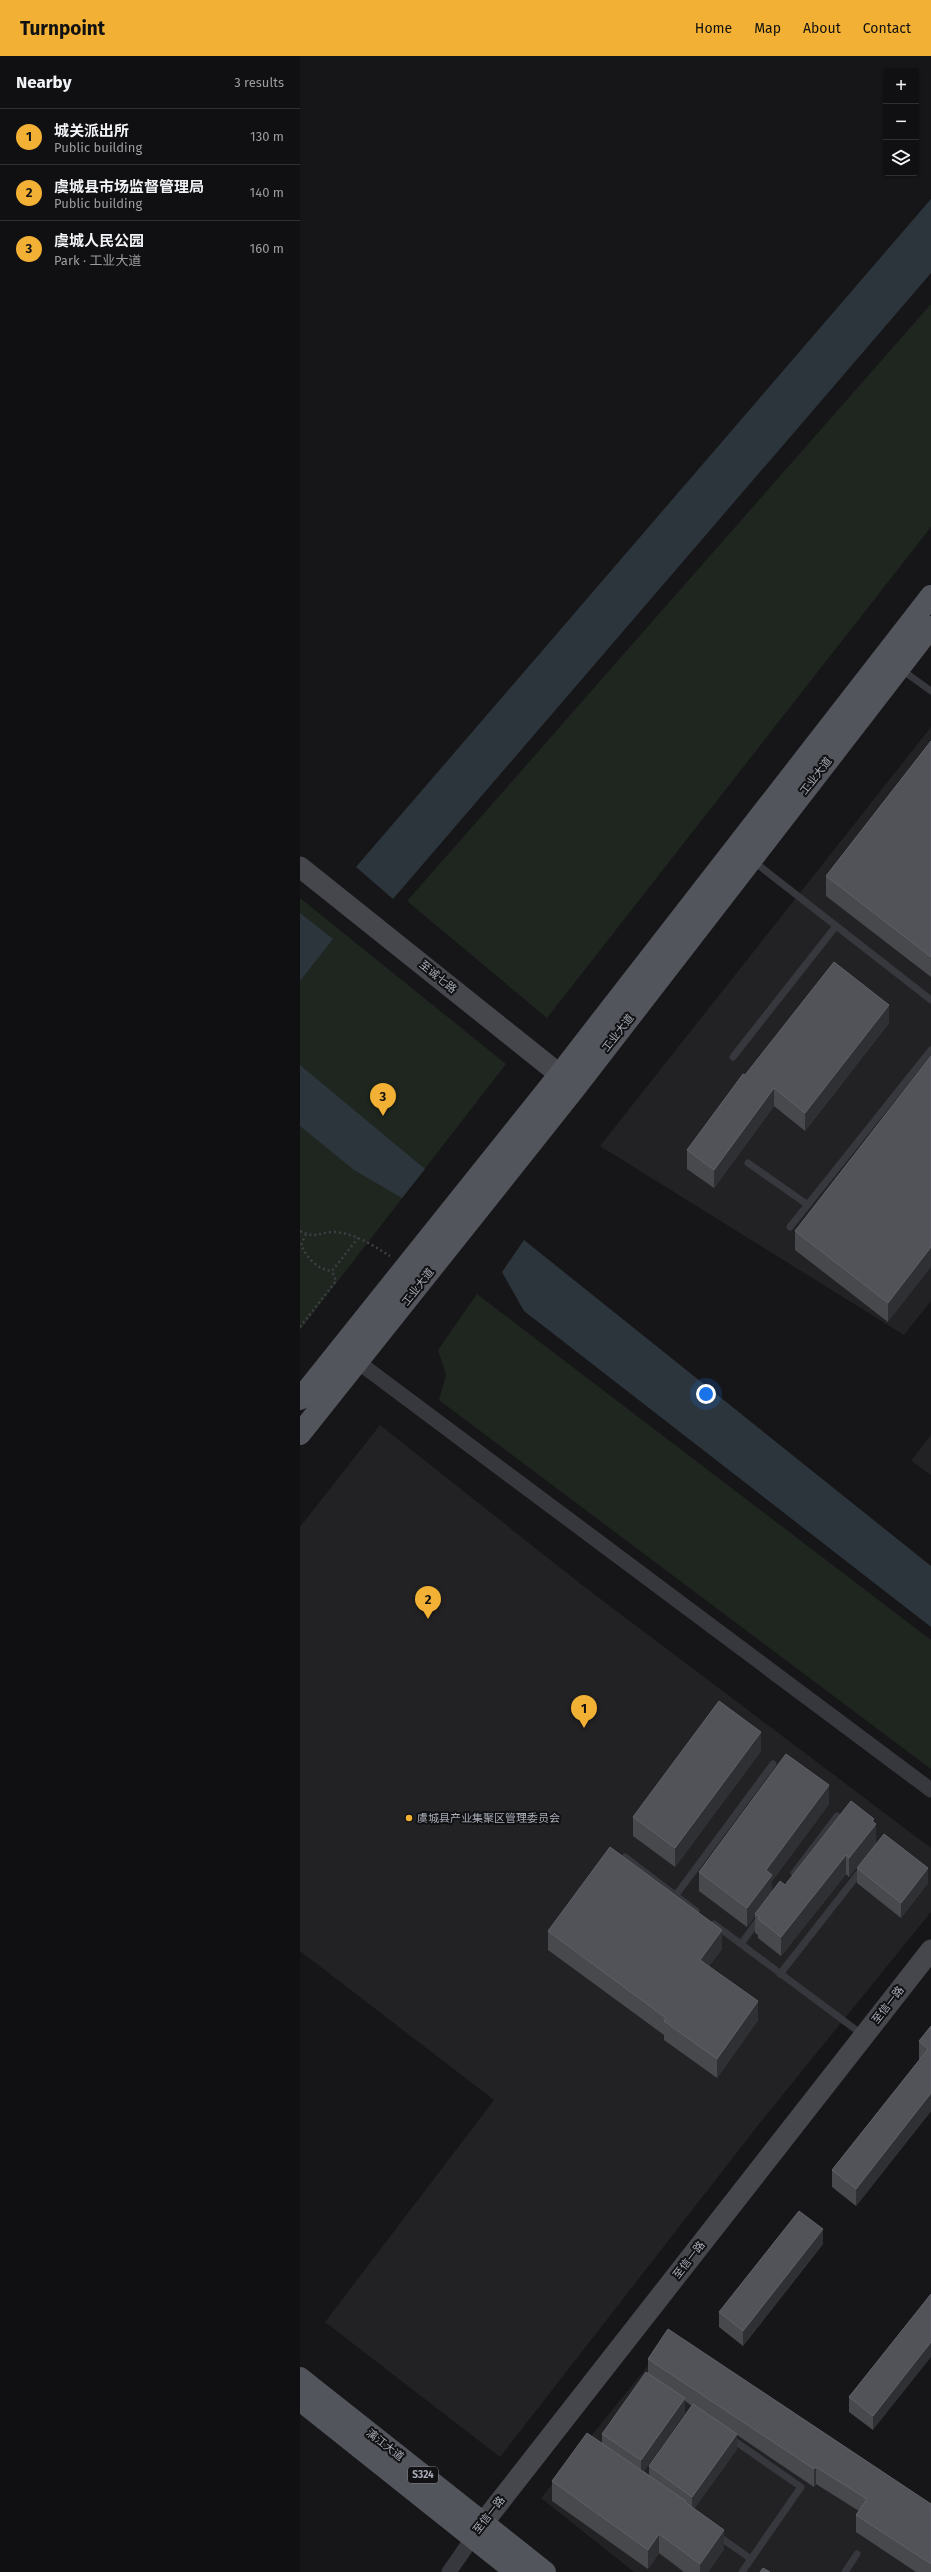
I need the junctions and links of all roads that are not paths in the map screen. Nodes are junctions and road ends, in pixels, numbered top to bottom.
1 (931, 596) edge
2 (931, 627) edge
3 (892, 662) junction
4 (931, 691) edge
5 (743, 854) junction
6 (300, 867) edge
7 (836, 926) junction
8 (931, 1000) edge
9 (931, 1050) edge
10 (733, 1057) dead end
11 (568, 1081) junction
12 (748, 1163) dead end
13 (808, 1205) junction
14 (790, 1227) dead end
15 (358, 1362) junction
16 (300, 1399) edge
17 (300, 1434) edge
18 (773, 1764) dead end
19 (931, 1790) edge
20 (837, 1816) edge
21 (624, 1857) edge
22 (866, 1864) edge
23 (791, 1877) edge
24 (676, 1896) junction
25 (764, 1914) edge
26 (741, 1944) junction
27 (931, 1950) edge
28 (780, 1974) junction
29 (864, 2036) junction
30 (300, 2378) edge
31 (300, 2400) edge
32 (724, 2434) edge
33 (478, 2530) junction
34 (712, 2532) edge
35 (857, 2554) dead end
36 (751, 2559) junction
37 (449, 2572) edge
38 (516, 2572) edge
39 (545, 2572) edge
40 (742, 2572) edge
41 (845, 2572) edge

1 - 3 main road
2 - 3 main road, 工业大道
3 - 4 lane
3 - 5 main road, 工业大道
5 - 7 lane
5 - 11 main road, 工业大道
6 - 11 street, 至诚七路
7 - 8 lane
7 - 10 lane
9 - 13 lane
11 - 15 main road, 工业大道
11 - 16 main road
12 - 13 lane
13 - 14 lane
15 - 17 main road, 工业大道
15 - 19 street
18 - 24 lane
20 - 23 lane
21 - 24 lane
22 - 28 lane
24 - 26 lane
25 - 26 lane
26 - 28 lane
27 - 29 street, 至信一路
28 - 29 lane
29 - 33 street, 至信一路
30 - 33 main road, 漓江大道 / S324
31 - 33 main road, S324
32 - 36 lane
33 - 37 street, 至信一路
33 - 38 main road, S324
33 - 39 main road, 漓江大道 / S324
34 - 36 lane
35 - 41 lane
36 - 40 lane

